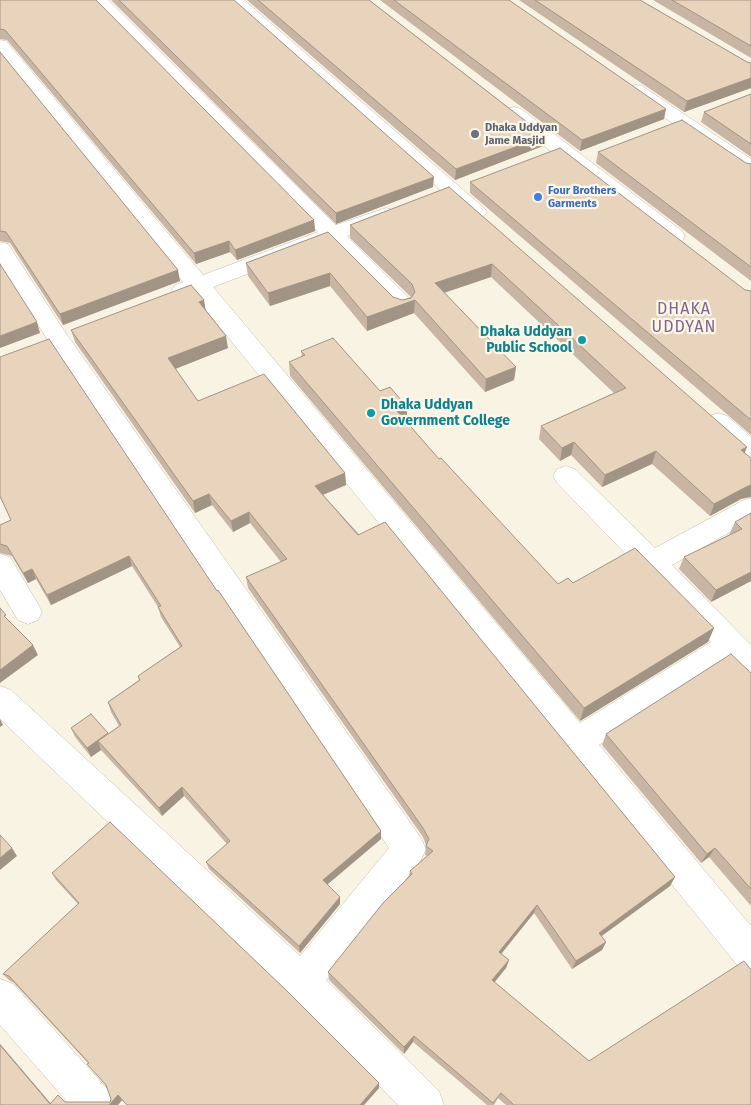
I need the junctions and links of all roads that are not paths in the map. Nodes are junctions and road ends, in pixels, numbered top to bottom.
1 (99, 0) edge
2 (234, 0) edge
3 (0, 45) edge
4 (626, 83) edge
5 (499, 101) edge
6 (751, 168) edge
7 (406, 207) edge
8 (489, 222) edge
9 (332, 234) junction
10 (688, 246) edge
11 (0, 249) edge
12 (198, 285) junction
13 (163, 298) edge
14 (402, 304) edge
15 (706, 412) edge
16 (751, 451) edge
17 (566, 476) dead end
18 (751, 508) edge
19 (652, 563) junction
20 (0, 565) edge
21 (28, 612) dead end
22 (741, 654) edge
23 (0, 700) edge
24 (576, 742) junction
25 (751, 953) edge
26 (302, 982) junction
27 (0, 997) edge
28 (95, 1105) edge
29 (425, 1105) edge

1 - 9 street
2 - 8 street
3 - 12 street
4 - 6 street
5 - 10 street
7 - 9 street
9 - 12 street
9 - 14 street
11 - 26 street
12 - 13 street
12 - 24 street
15 - 16 street
17 - 19 street
18 - 19 street
19 - 22 street
20 - 21 street
22 - 24 street
23 - 26 street
24 - 25 street
26 - 29 street
27 - 28 street

